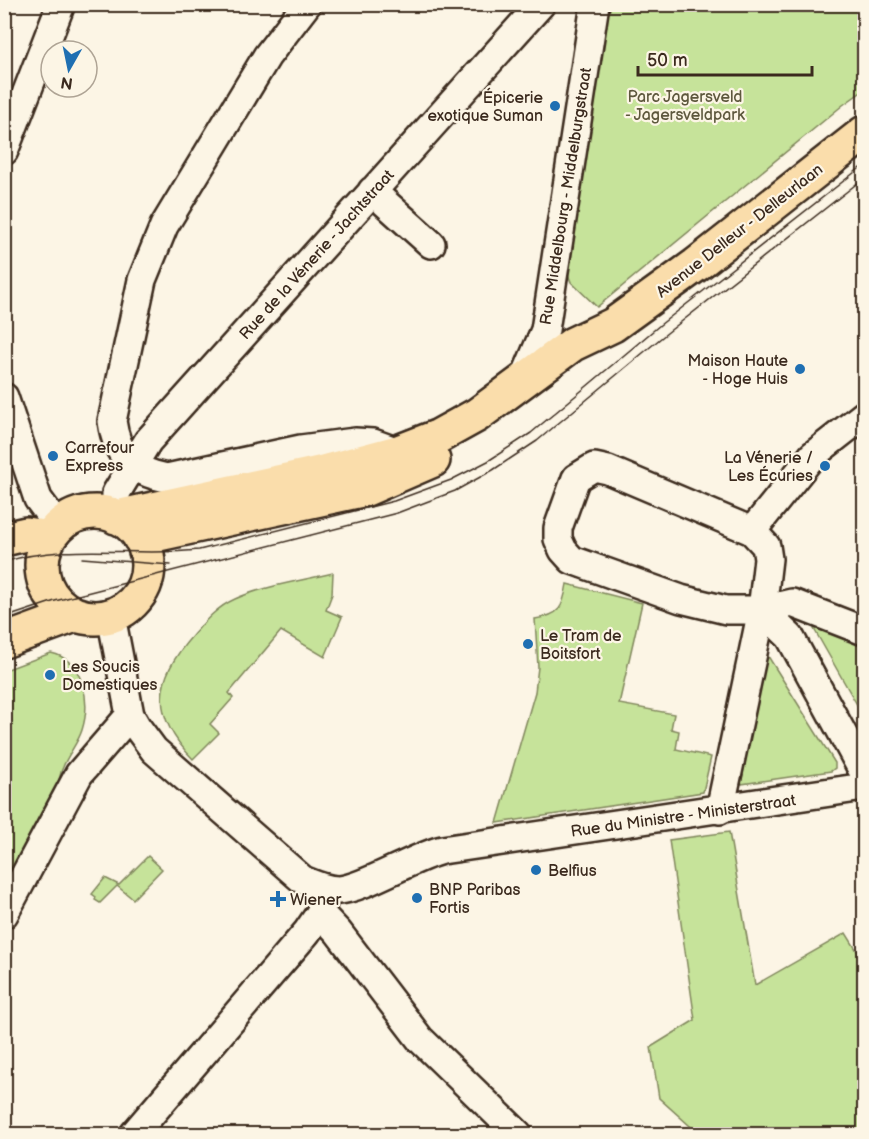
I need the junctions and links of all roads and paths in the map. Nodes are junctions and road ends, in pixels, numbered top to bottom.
1 (61, 4) edge
2 (307, 4) edge
3 (541, 4) edge
4 (595, 5) edge
5 (864, 133) edge
6 (4, 152) edge
7 (372, 191) junction
8 (431, 244) dead end
9 (613, 325) junction
10 (522, 384) junction
11 (4, 397) edge
12 (864, 415) edge
13 (398, 452) junction
14 (131, 465) junction
15 (116, 517) junction
16 (742, 526) junction
17 (53, 532) junction
18 (141, 538) junction
19 (4, 539) edge
20 (762, 610) junction
21 (94, 617) junction
22 (864, 631) edge
23 (4, 641) edge
24 (125, 721) junction
25 (864, 772) edge
26 (864, 787) edge
27 (720, 810) junction
28 (324, 901) junction
29 (4, 914) edge
30 (507, 1132) edge
31 (134, 1134) edge

1 - 6 street
2 - 14 street
3 - 7 street, Rue de la Vénerie - Jachtstraat
4 - 10 street, Rue Middelbourg - Middelburgstraat
5 - 9 main road, Avenue Delleur - Delleurlaan
7 - 8 street
7 - 14 street, Rue de la Vénerie - Jachtstraat
9 - 10 main road
9 - 18 main road
10 - 13 main road
11 - 17 street
12 - 16 street
13 - 14 street
13 - 15 main road
14 - 15 street, Rue de la Vénerie - Jachtstraat
15 - 17 main road
15 - 18 main road
16 - 20 street
16 - 20 street
17 - 19 main road
17 - 21 main road
18 - 21 main road
20 - 22 street
20 - 25 street
20 - 27 street
21 - 23 main road
21 - 24 street
24 - 28 street
24 - 29 street
26 - 27 street, Rue du Ministre - Ministerstraat
27 - 28 street, Rue du Ministre - Ministerstraat
28 - 30 street
28 - 31 street

